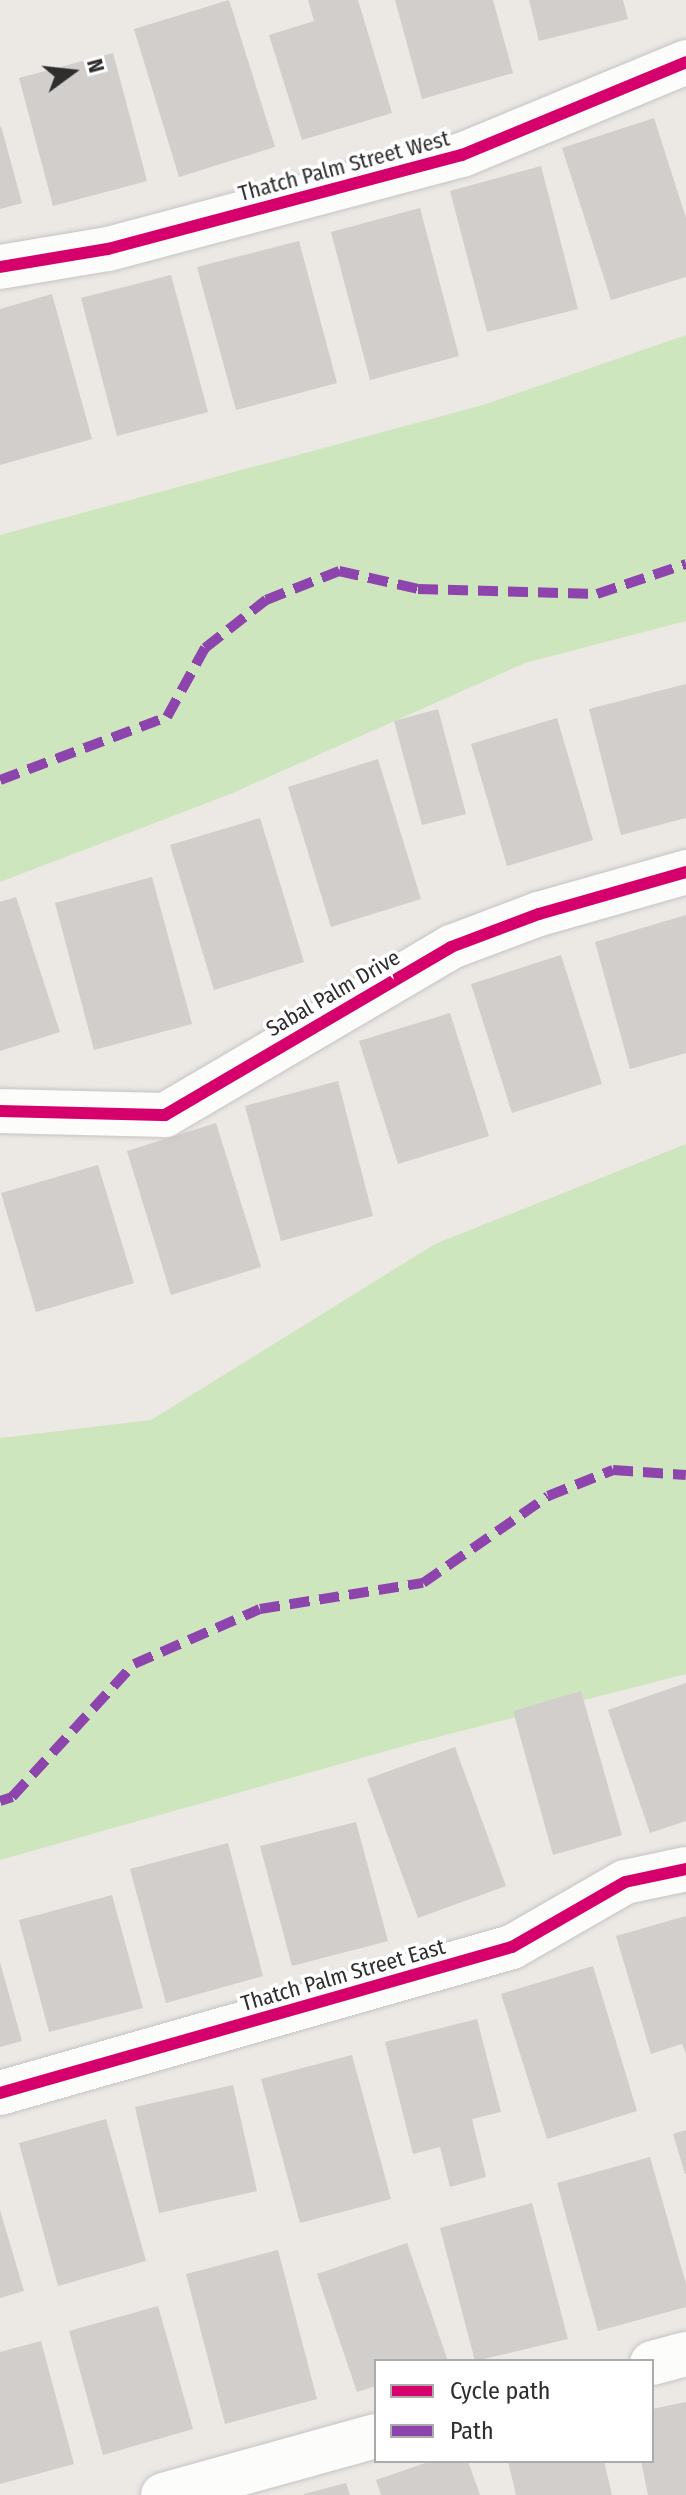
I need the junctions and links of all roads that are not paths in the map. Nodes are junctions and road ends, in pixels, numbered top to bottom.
1 (686, 62) edge
2 (0, 267) edge
3 (686, 872) edge
4 (0, 1111) edge
5 (686, 1869) edge
6 (0, 2093) edge
7 (686, 2354) edge
8 (654, 2362) edge
9 (374, 2437) edge
10 (163, 2495) edge

1 - 2 street, Thatch Palm Street West
3 - 4 street, Sabal Palm Drive
5 - 6 street, Thatch Palm Street East
7 - 8 street
9 - 10 street

